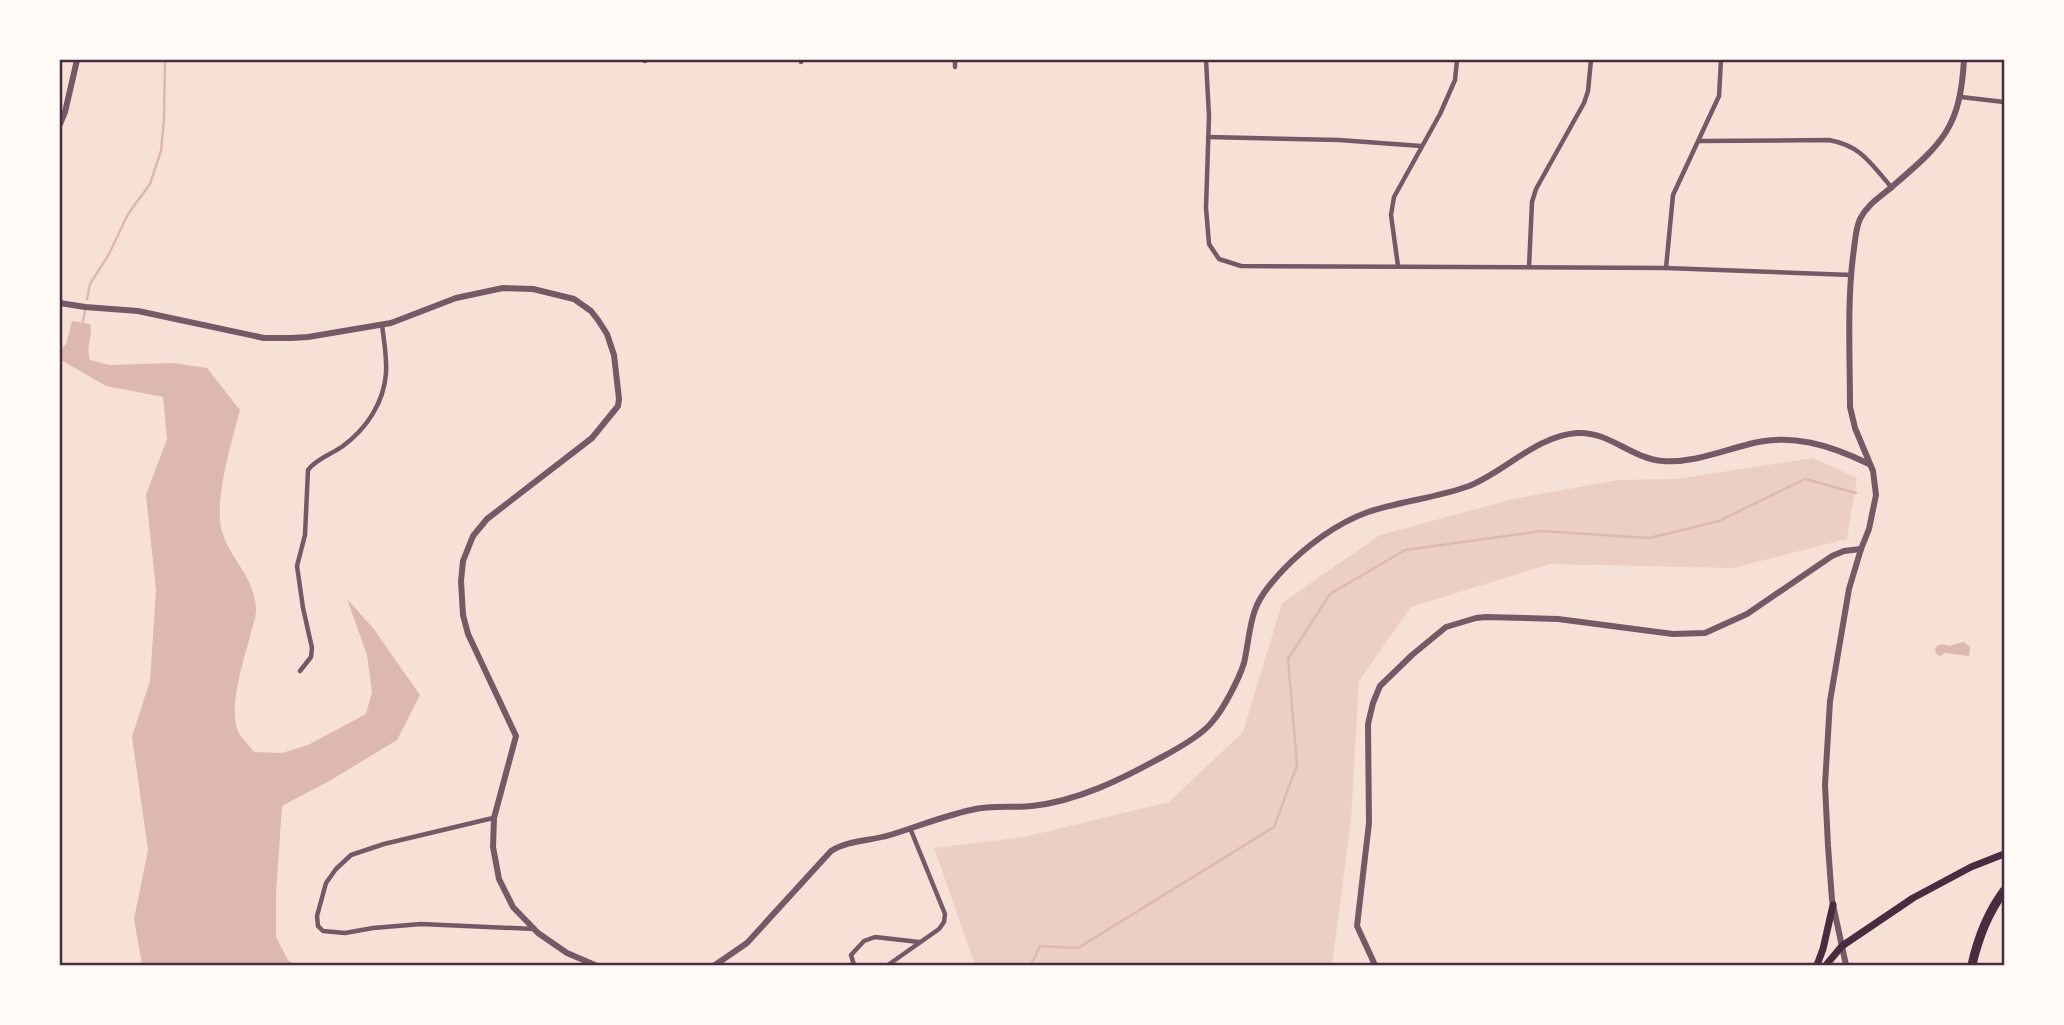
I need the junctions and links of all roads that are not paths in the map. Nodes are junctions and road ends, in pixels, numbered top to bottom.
1 (77, 60) edge
2 (955, 60) edge
3 (1206, 60) edge
4 (1457, 60) edge
5 (1591, 60) edge
6 (1721, 60) edge
7 (1964, 60) edge
8 (955, 66) dead end
9 (1961, 97) junction
10 (2004, 102) edge
11 (60, 124) edge
12 (1208, 137) junction
13 (1699, 141) junction
14 (1422, 146) junction
15 (1892, 188) junction
16 (1398, 266) junction
17 (1529, 267) junction
18 (1667, 268) junction
19 (1851, 275) junction
20 (60, 303) edge
21 (382, 324) junction
22 (1869, 464) junction
23 (1861, 549) junction
24 (300, 671) dead end
25 (494, 818) junction
26 (910, 828) junction
27 (2004, 854) edge
28 (2004, 891) edge
29 (1833, 905) junction
30 (534, 929) junction
31 (921, 942) junction
32 (1842, 946) junction
33 (595, 965) edge
34 (715, 965) edge
35 (854, 965) edge
36 (888, 965) edge
37 (1375, 965) edge
38 (1817, 965) edge
39 (1826, 965) edge
40 (1846, 965) edge
41 (1972, 965) edge

1 - 11 street
2 - 8 street
3 - 12 street
4 - 14 street
5 - 17 street
6 - 13 street
7 - 9 street
9 - 10 street
9 - 15 street
12 - 14 street
12 - 16 street
13 - 15 street
13 - 18 street
14 - 16 street
15 - 19 street
16 - 17 street
17 - 18 street
18 - 19 street
19 - 22 street
20 - 21 street
21 - 24 street
21 - 25 street
22 - 23 street
22 - 26 street
23 - 29 street
23 - 37 street
25 - 30 street
25 - 30 street
26 - 31 street
26 - 34 street
27 - 32 main road
28 - 41 highway
29 - 32 street
29 - 38 main road
30 - 33 street
31 - 35 street
31 - 36 street
32 - 39 main road
32 - 40 street

